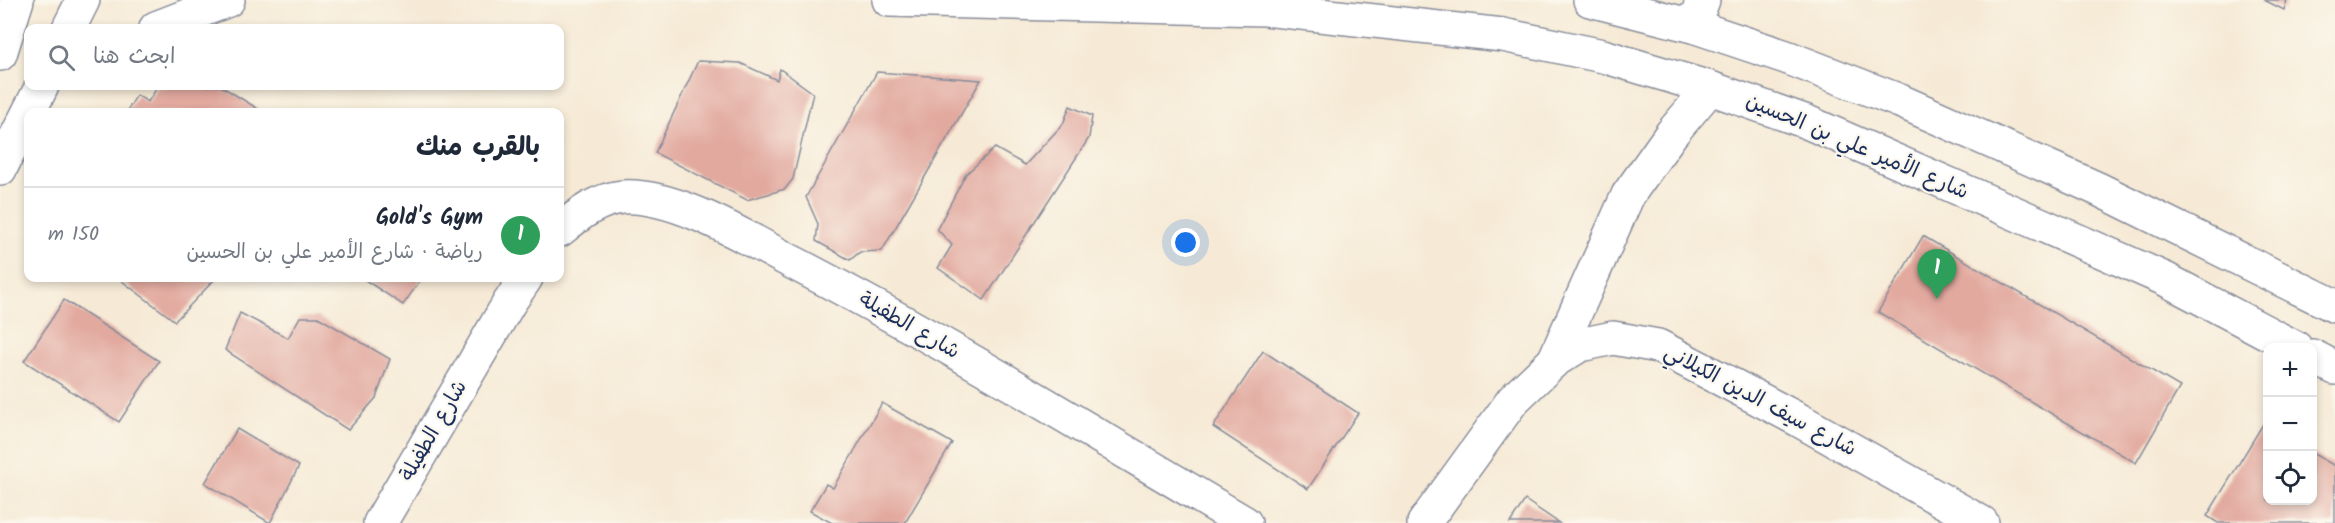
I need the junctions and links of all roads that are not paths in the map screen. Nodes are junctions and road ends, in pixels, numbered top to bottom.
1 (17, 0) edge
2 (83, 0) edge
3 (228, 0) edge
4 (889, 0) edge
5 (1590, 0) edge
6 (1698, 13) edge
7 (71, 24) edge
8 (166, 24) edge
9 (0, 54) edge
10 (1710, 88) junction
11 (24, 122) edge
12 (0, 169) edge
13 (564, 227) edge
14 (523, 282) edge
15 (2335, 306) edge
16 (2287, 343) edge
17 (2317, 358) edge
18 (1554, 361) junction
19 (2335, 368) edge
20 (380, 523) edge
21 (1245, 523) edge
22 (1424, 523) edge
23 (1982, 523) edge

1 - 9 main road
2 - 7 main road
3 - 8 main road
4 - 10 main road, شارع الأمير علي بن الحسين
5 - 6 main road
6 - 15 main road
10 - 16 main road, شارع الأمير علي بن الحسين
10 - 18 main road
11 - 12 main road
13 - 21 main road, شارع الطفيلة
14 - 20 main road, شارع الطفيلة
17 - 19 main road
18 - 22 main road, شارع سيف الدين الكيلاني
18 - 23 main road, شارع سيف الدين الكيلاني

